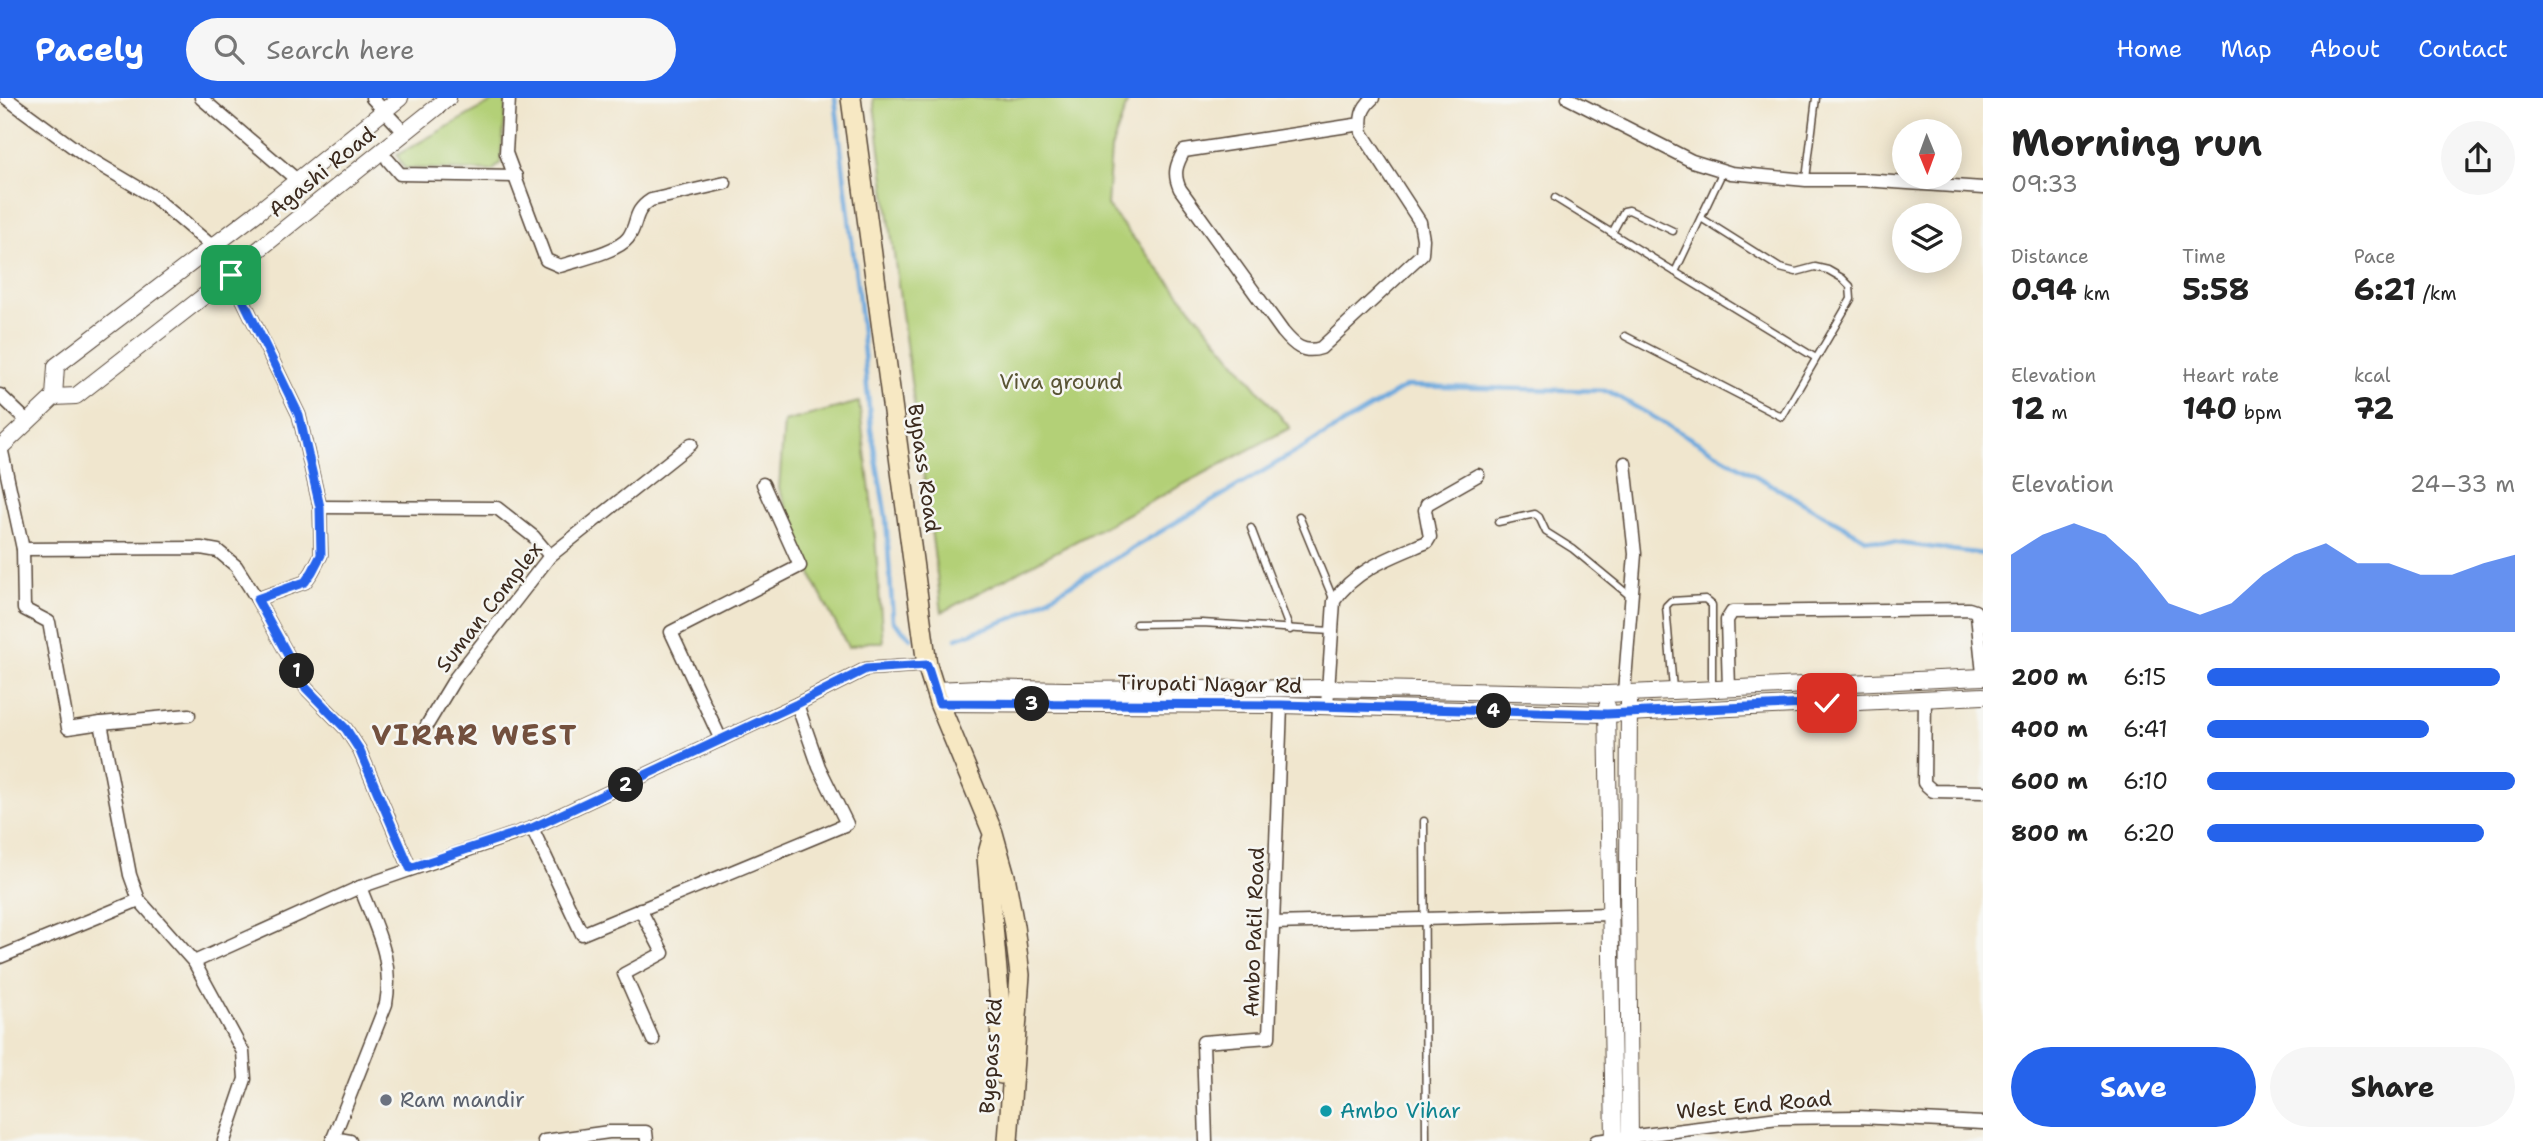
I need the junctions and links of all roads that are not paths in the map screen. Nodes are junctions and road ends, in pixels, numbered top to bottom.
1 (6, 98) edge
2 (201, 98) edge
3 (372, 98) edge
4 (400, 98) edge
5 (448, 98) edge
6 (509, 98) edge
7 (851, 98) edge
8 (1373, 98) edge
9 (1568, 98) edge
10 (1816, 98) edge
11 (384, 111) junction
12 (1361, 124) junction
13 (404, 132) junction
14 (388, 160) dead end
15 (1723, 171) junction
16 (516, 176) junction
17 (297, 180) junction
18 (1806, 180) junction
19 (725, 183) dead end
20 (1983, 188) edge
21 (1555, 198) dead end
22 (1701, 218) junction
23 (1673, 231) dead end
24 (1612, 233) junction
25 (213, 247) junction
26 (1675, 272) junction
27 (231, 275) junction
28 (1625, 336) dead end
29 (1816, 358) junction
30 (0, 395) edge
31 (54, 397) junction
32 (27, 421) junction
33 (691, 444) dead end
34 (1, 448) edge
35 (1625, 463) dead end
36 (1478, 475) dead end
37 (763, 484) dead end
38 (320, 507) junction
39 (1299, 516) dead end
40 (1498, 522) dead end
41 (1251, 528) dead end
42 (23, 549) junction
43 (550, 556) junction
44 (1632, 597) junction
45 (257, 599) junction
46 (1334, 601) junction
47 (1136, 624) dead end
48 (1290, 630) junction
49 (1331, 631) junction
50 (927, 665) junction
51 (1983, 676) edge
52 (1327, 688) junction
53 (1712, 689) junction
54 (1729, 689) junction
55 (1673, 691) junction
56 (1626, 693) junction
57 (1607, 694) junction
58 (937, 696) junction
59 (1983, 696) edge
60 (1925, 698) junction
61 (797, 704) junction
62 (1281, 705) junction
63 (1327, 706) junction
64 (1629, 713) junction
65 (1607, 714) junction
66 (189, 715) dead end
67 (101, 723) junction
68 (427, 725) dead end
69 (721, 740) junction
70 (1983, 792) edge
71 (1424, 821) dead end
72 (532, 828) junction
73 (993, 833) junction
74 (410, 868) junction
75 (360, 887) junction
76 (139, 900) junction
77 (640, 909) junction
78 (1610, 914) junction
79 (1426, 920) junction
80 (1273, 923) junction
81 (0, 957) edge
82 (194, 962) junction
83 (1620, 967) junction
84 (653, 1040) dead end
85 (1983, 1123) edge
86 (1630, 1139) edge
87 (333, 1140) edge
88 (224, 1141) edge
89 (350, 1141) edge
90 (544, 1141) edge
91 (647, 1141) edge
92 (994, 1141) edge
93 (1008, 1141) edge
94 (1206, 1141) edge
95 (1426, 1141) edge
96 (1596, 1141) edge
97 (1614, 1141) edge

1 - 25 street
2 - 17 street
3 - 11 street
4 - 11 street, Agashi Road
5 - 13 street, Agashi Road
6 - 16 street
7 - 50 main road, Bypass Road
8 - 12 street
9 - 15 street
10 - 18 lane
11 - 13 street
11 - 17 street, Agashi Road
12 - 12 street
13 - 27 street, Agashi Road
14 - 16 street
15 - 18 street
15 - 22 lane
16 - 19 street
17 - 25 street, Agashi Road
18 - 20 street
21 - 24 lane
22 - 26 lane
22 - 29 lane
23 - 24 lane
24 - 26 lane
25 - 27 street
25 - 31 street, Agashi Road
26 - 29 lane
27 - 31 street, Agashi Road
27 - 38 street
28 - 29 lane
30 - 32 street
31 - 32 street, Agashi Road
32 - 34 street, Agashi Road
33 - 43 street, Suman Complex
34 - 42 street
35 - 44 street
36 - 46 street
37 - 69 street
38 - 43 street
38 - 45 street
39 - 46 lane
40 - 44 lane
41 - 48 lane
42 - 45 street
42 - 67 street
43 - 68 street, Suman Complex
44 - 56 street
45 - 74 street
46 - 49 street
47 - 48 lane
48 - 49 lane
49 - 52 street
50 - 58 main road, Bypass Road
50 - 61 street
51 - 54 street
51 - 54 street
52 - 57 street
52 - 58 street
52 - 63 street
53 - 54 street
53 - 55 street
53 - 55 lane
55 - 56 street
56 - 57 street
56 - 64 street
57 - 65 street
58 - 62 street, Tirupati Nagar Rd
58 - 73 main road, Bypass Road
59 - 60 street, Tirupati Nagar Rd
60 - 64 street, Tirupati Nagar Rd
60 - 70 street
61 - 69 street
61 - 77 street
62 - 63 street, Tirupati Nagar Rd
62 - 80 street, Ambo Patil Road
63 - 65 street, Tirupati Nagar Rd
64 - 65 street, Tirupati Nagar Rd
64 - 83 street
65 - 78 street
66 - 67 street
67 - 76 street
69 - 72 street
71 - 79 lane
72 - 74 street
72 - 77 street
73 - 92 main road
73 - 93 main road, Byepass Rd
74 - 75 street
75 - 82 street
75 - 87 street
76 - 81 street
76 - 82 street
77 - 84 street
78 - 79 street
78 - 83 street
79 - 80 street
79 - 95 lane
80 - 94 street, Ambo Patil Road
82 - 88 street
83 - 86 street
83 - 97 street
85 - 86 street, West End Road
86 - 97 street, West End Road
87 - 89 street
90 - 91 street
96 - 97 street, West End Road

